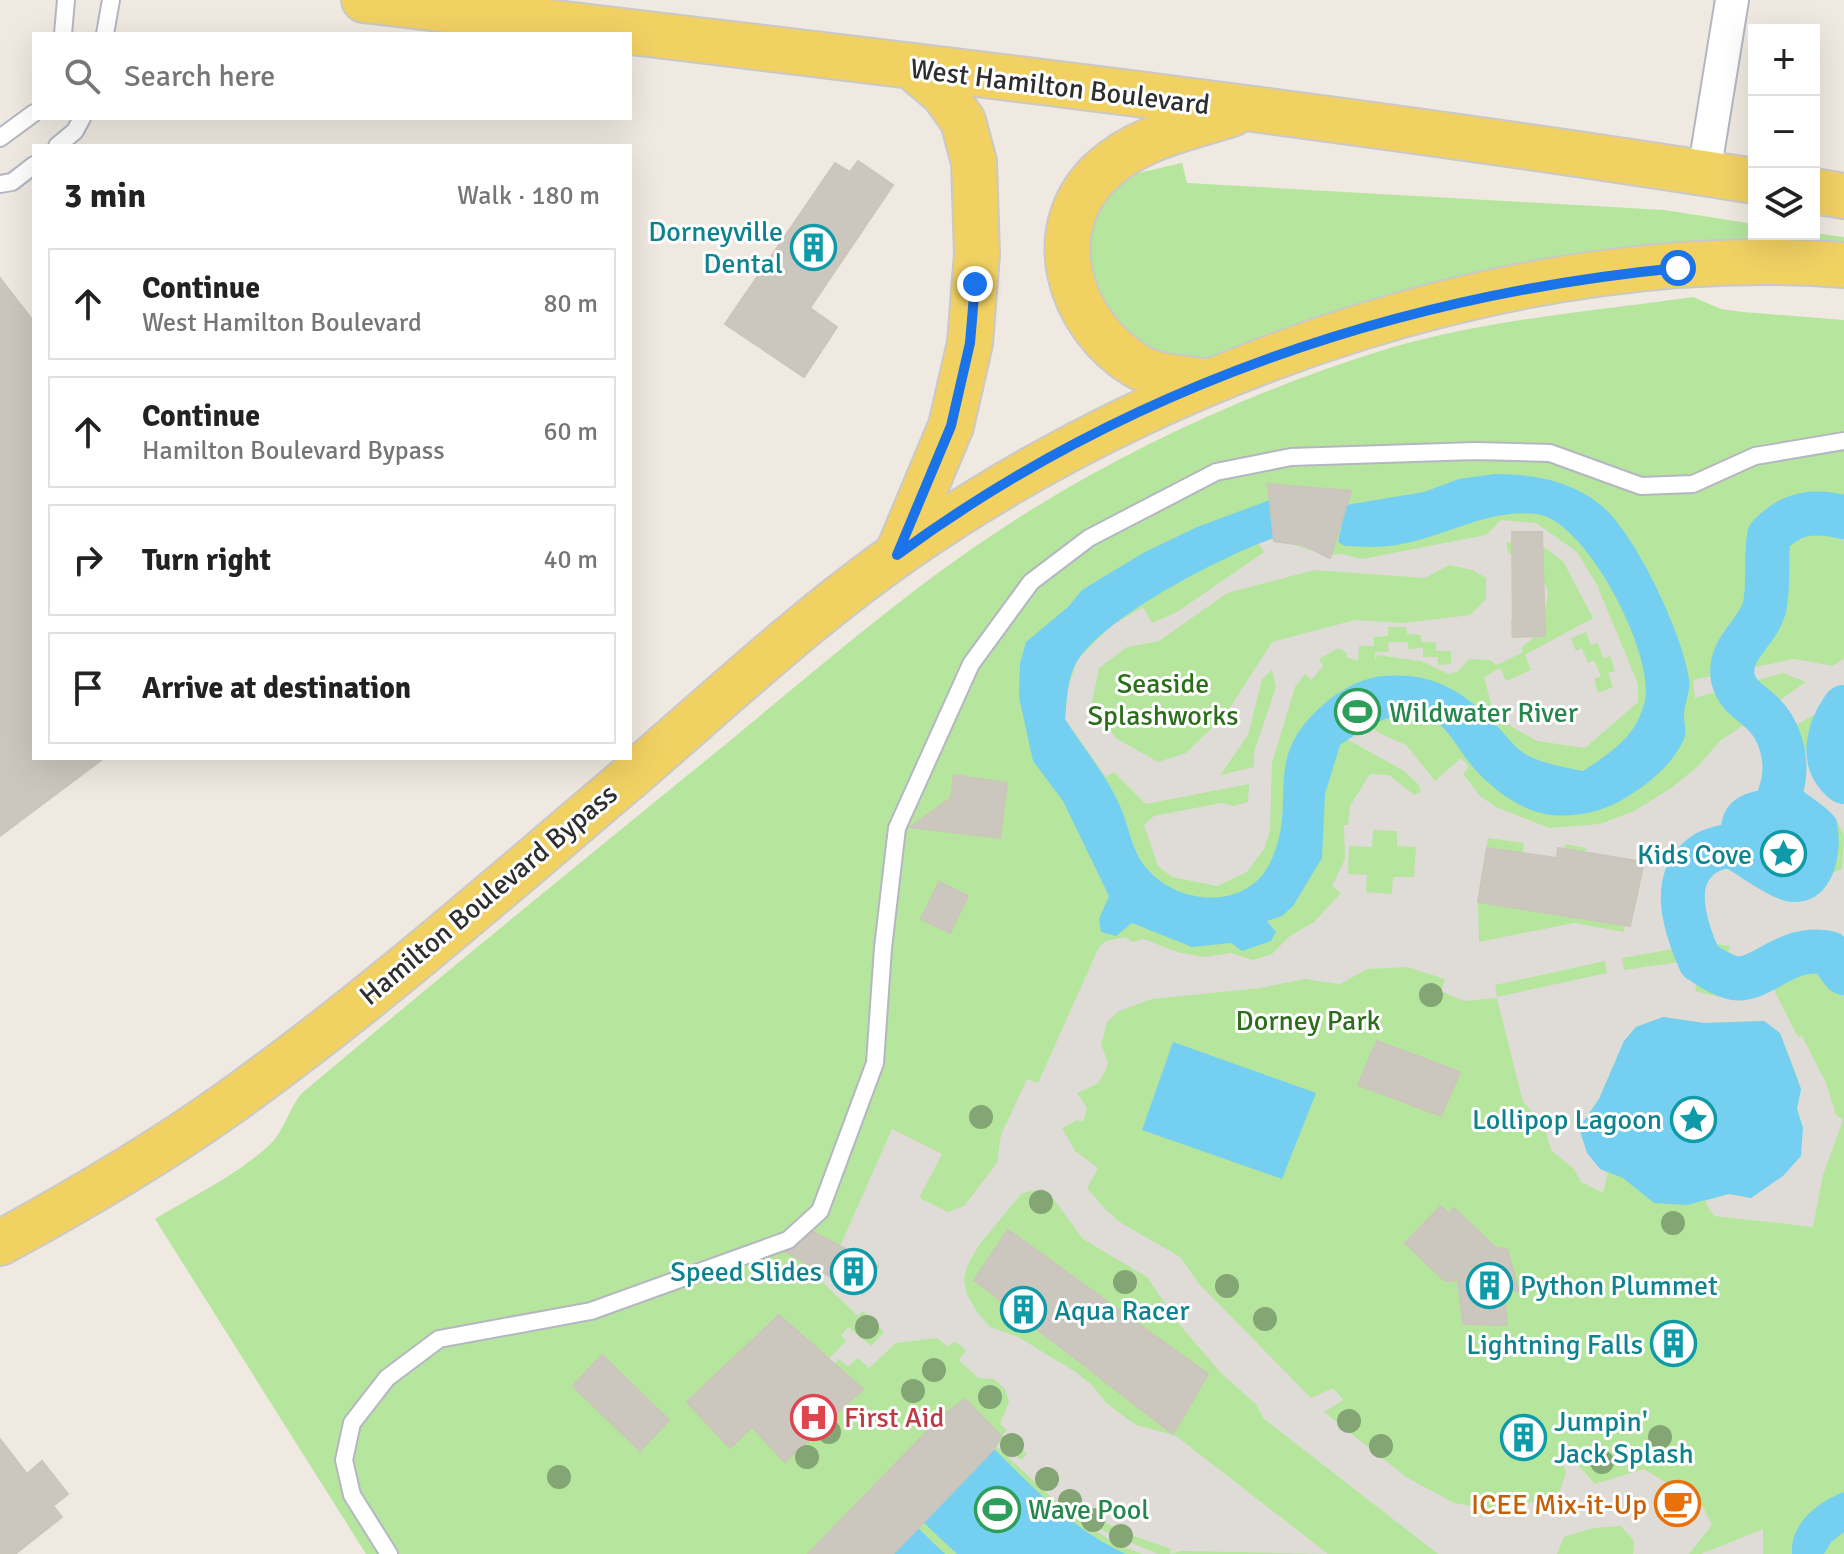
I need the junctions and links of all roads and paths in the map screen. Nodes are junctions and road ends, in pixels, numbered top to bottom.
1 (66, 0) edge
2 (111, 0) edge
3 (364, 0) edge
4 (1732, 0) edge
5 (63, 32) edge
6 (105, 32) edge
7 (629, 32) edge
8 (632, 32) edge
9 (911, 66) junction
10 (1246, 110) junction
11 (32, 114) edge
12 (81, 120) edge
13 (0, 138) edge
14 (59, 144) edge
15 (32, 167) edge
16 (1704, 173) junction
17 (1748, 180) edge
18 (0, 184) edge
19 (1820, 192) edge
20 (1844, 196) edge
21 (1844, 265) edge
22 (1209, 382) junction
23 (1844, 441) edge
24 (897, 555) junction
25 (0, 1243) edge
26 (389, 1554) edge

1 - 5 lane
2 - 6 lane
3 - 7 main road, West Hamilton Boulevard
4 - 16 street
8 - 9 main road, West Hamilton Boulevard
9 - 10 main road, West Hamilton Boulevard
9 - 24 main road
10 - 16 main road, West Hamilton Boulevard
10 - 22 main road
11 - 13 lane
12 - 14 lane
15 - 18 lane
16 - 17 main road, West Hamilton Boulevard
19 - 20 main road
21 - 22 main road
22 - 24 main road, Hamilton Boulevard Bypass
23 - 26 lane
24 - 25 main road, Hamilton Boulevard Bypass

